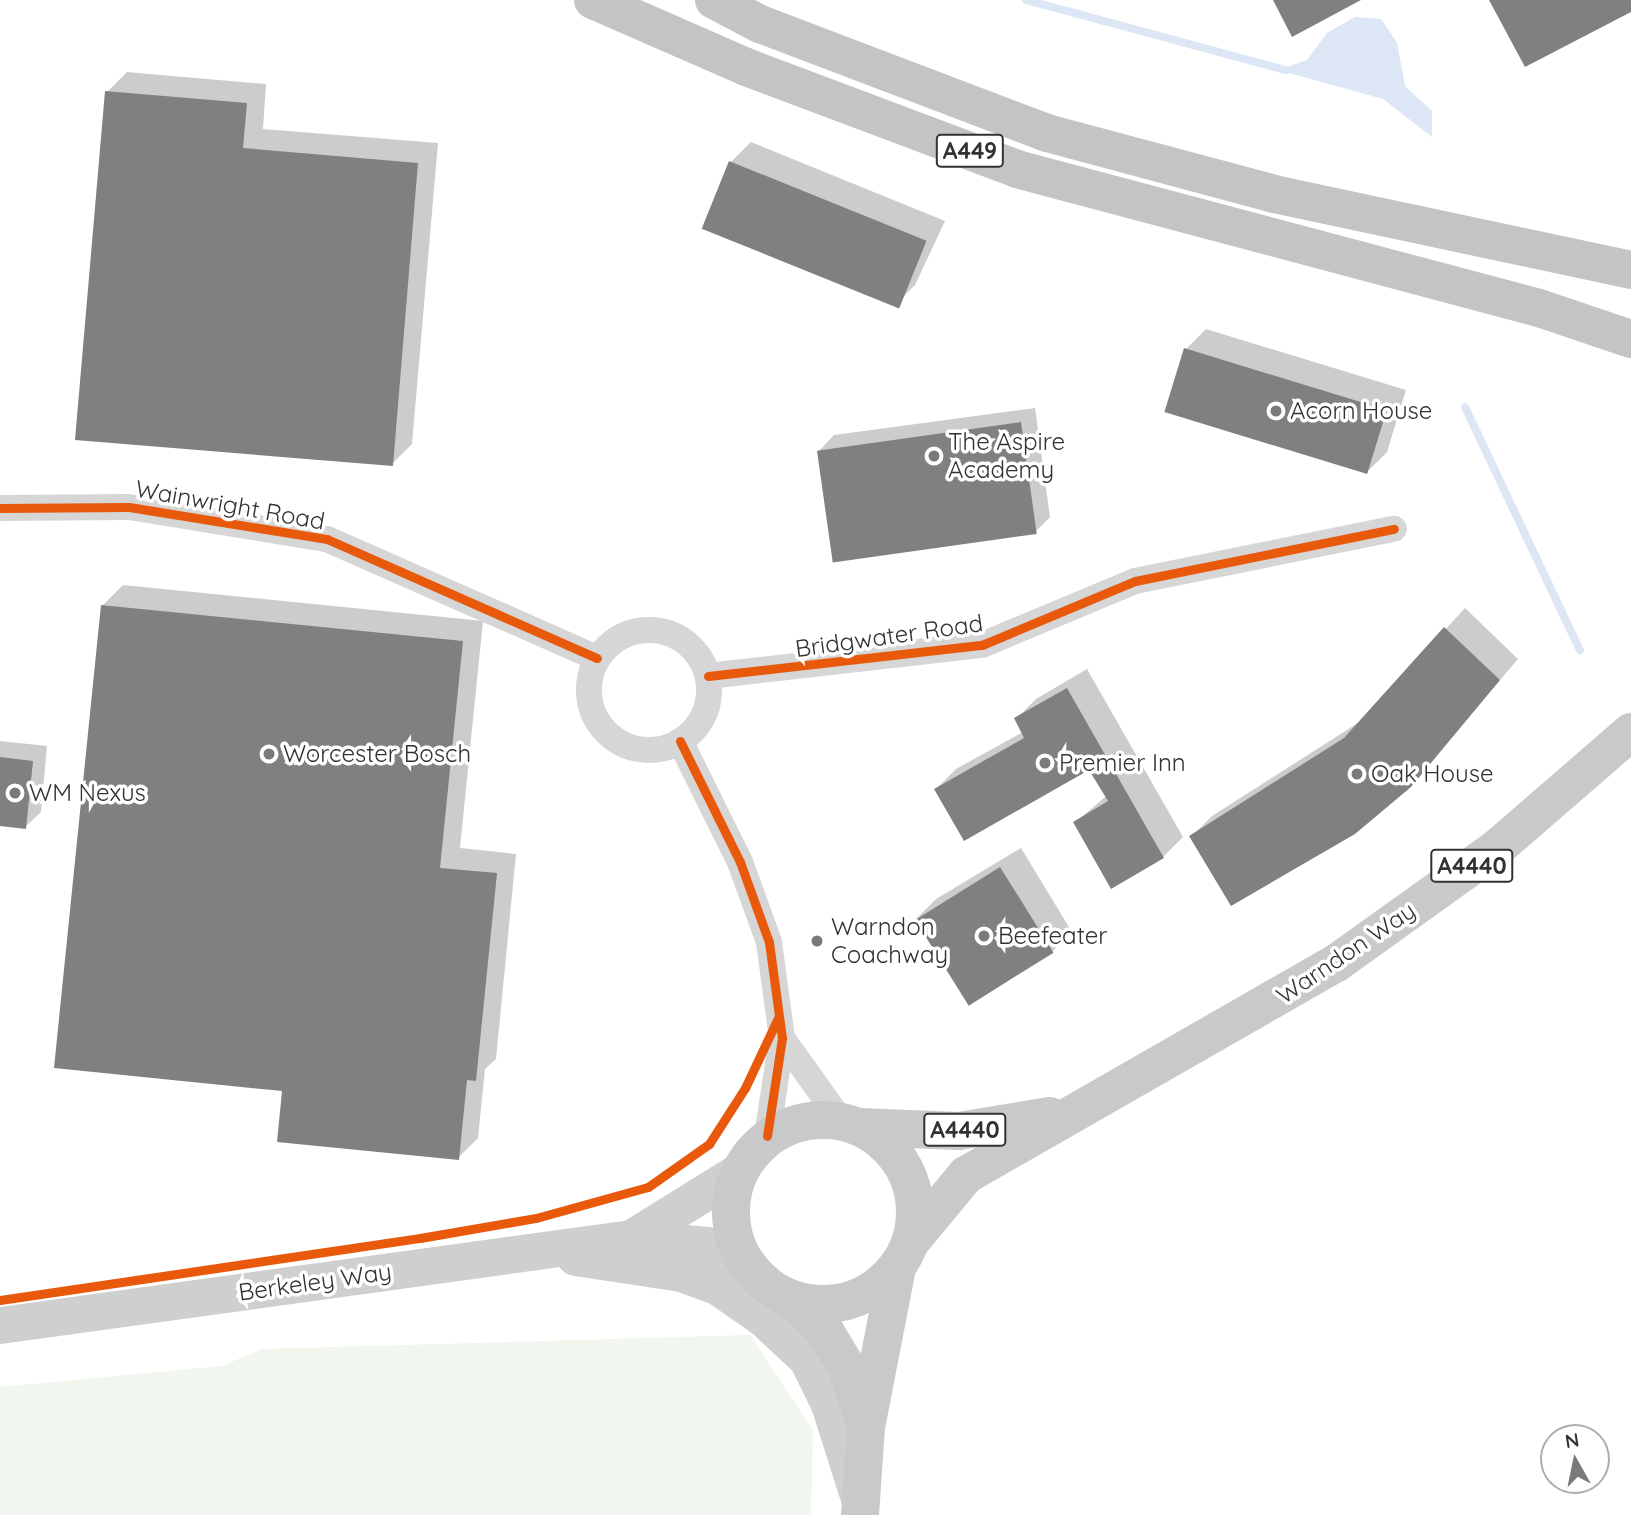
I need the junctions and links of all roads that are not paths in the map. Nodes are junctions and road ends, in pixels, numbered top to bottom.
1 (593, 0) edge
2 (714, 0) edge
3 (1631, 270) edge
4 (1631, 340) edge
5 (0, 508) edge
6 (1394, 529) dead end
7 (597, 658) junction
8 (708, 676) junction
9 (1631, 732) edge
10 (680, 741) junction
11 (782, 1038) junction
12 (1069, 1113) junction
13 (851, 1124) junction
14 (767, 1136) junction
15 (739, 1171) junction
16 (631, 1238) junction
17 (540, 1251) junction
18 (904, 1254) junction
19 (748, 1264) junction
20 (792, 1299) junction
21 (0, 1325) edge
22 (866, 1427) junction
23 (860, 1511) edge

1 - 4 highway, A449
2 - 3 highway, A449
5 - 7 street, Wainwright Road
6 - 8 street, Bridgwater Road
7 - 8 street
7 - 10 street
8 - 10 street
9 - 12 main road, Warndon Way / A4440
10 - 11 street
11 - 13 street
11 - 14 street
12 - 13 main road, Warndon Way / A4440
12 - 18 main road, Warndon Way / A4440
13 - 14 main road
13 - 18 main road
14 - 15 main road
15 - 16 main road, Berkeley Way
15 - 19 main road
16 - 17 main road, Berkeley Way
16 - 19 main road, Berkeley Way
17 - 21 main road, Berkeley Way
17 - 23 main road
18 - 20 main road
18 - 22 main road, A4440
19 - 20 main road
20 - 22 main road, A4440
22 - 23 main road, A4440

